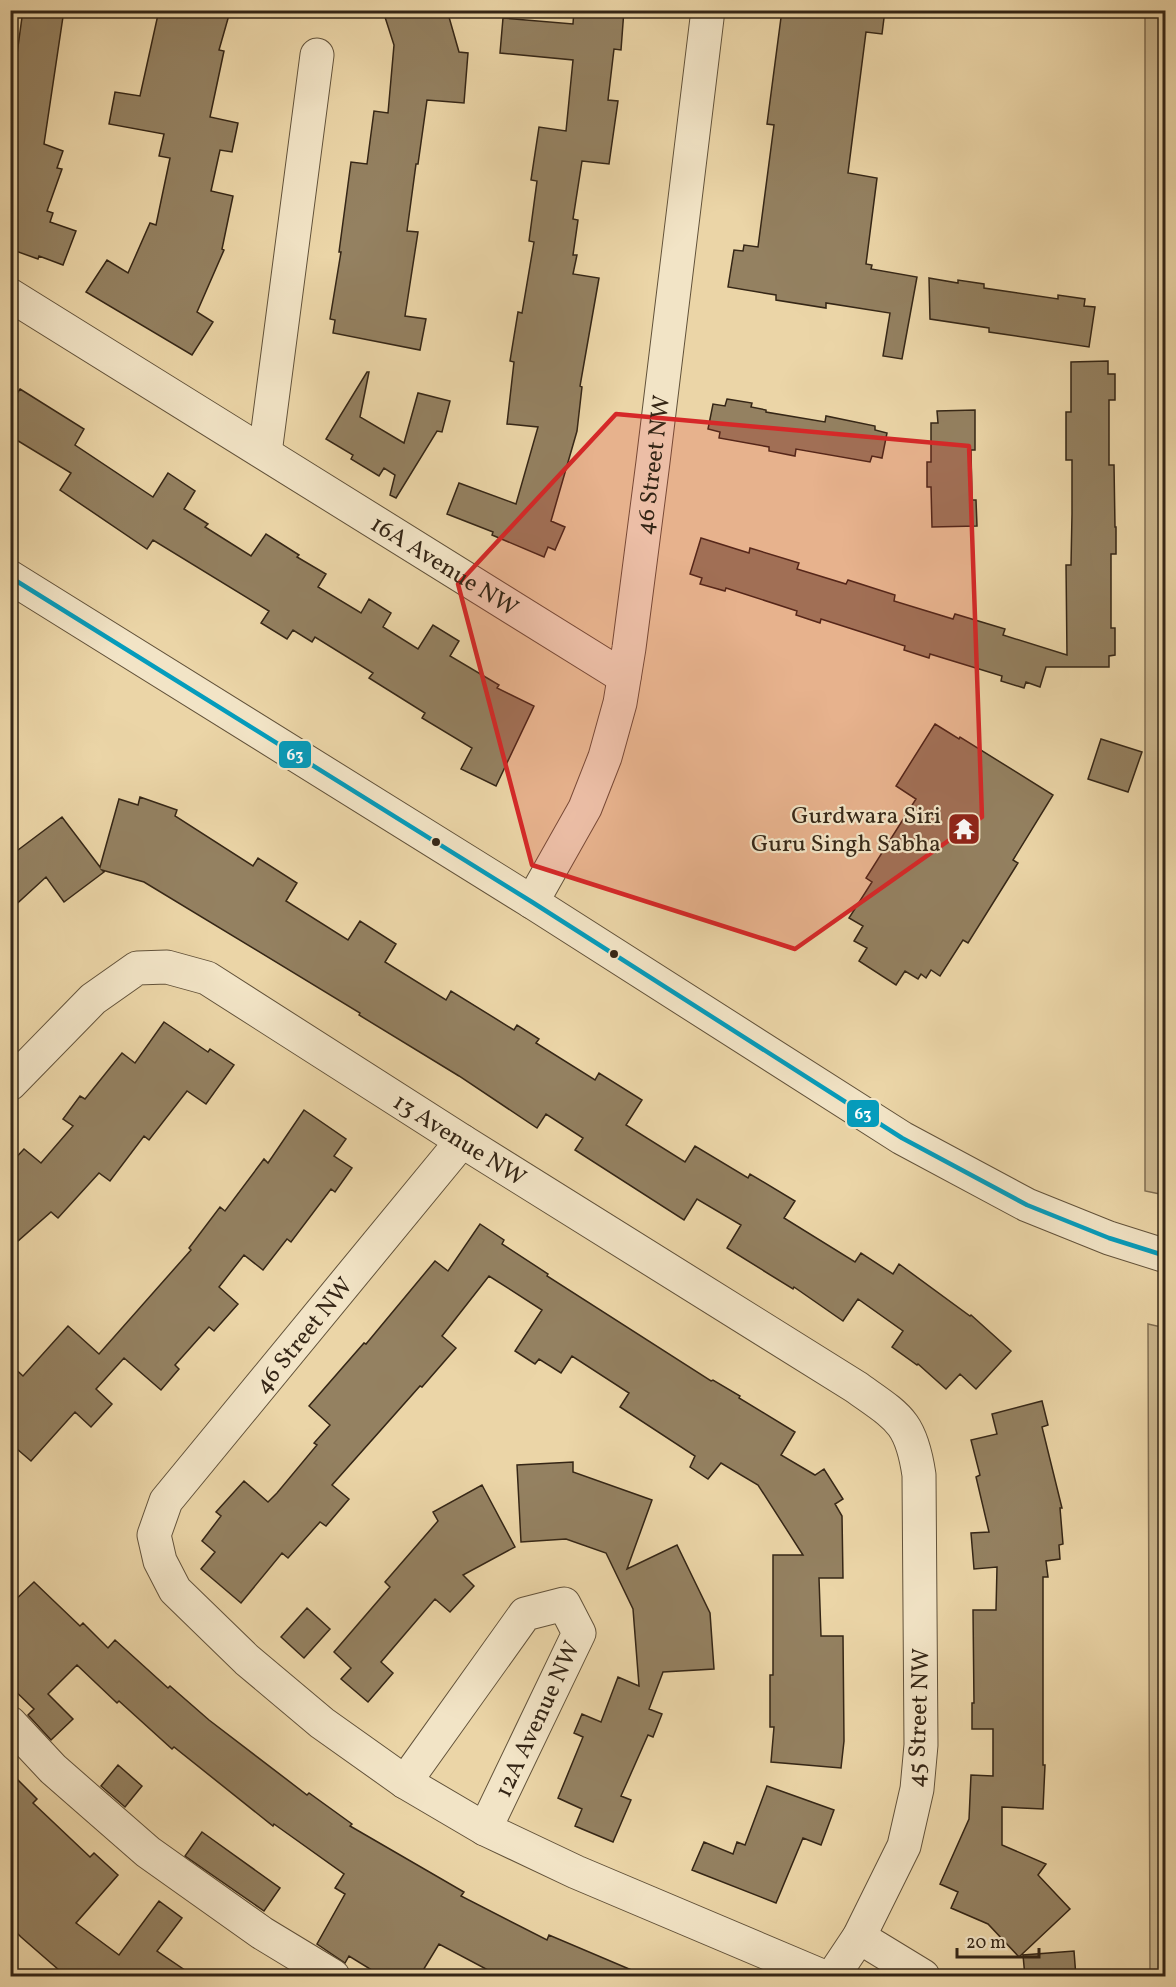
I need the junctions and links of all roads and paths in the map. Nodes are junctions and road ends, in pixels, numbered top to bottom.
1 (708, 10) edge
2 (317, 55) dead end
3 (10, 295) edge
4 (265, 453) junction
5 (10, 577) edge
6 (624, 677) junction
7 (532, 902) junction
8 (10, 1084) edge
9 (462, 1141) junction
10 (1166, 1256) edge
11 (911, 1440) joint
12 (154, 1535) joint
13 (10, 1723) edge
14 (405, 1782) junction
15 (485, 1829) junction
16 (859, 1938) junction
17 (333, 1977) edge
18 (822, 1977) edge
19 (833, 1977) edge
20 (923, 1977) edge

1 - 6 street, 46 Street NW
2 - 4 street
3 - 4 street, 16A Avenue NW
4 - 6 street, 16A Avenue NW
5 - 7 street
6 - 7 street, 46 Street NW
7 - 10 street
8 - 9 street, 13 Avenue NW
9 - 11 street, 13 Avenue NW
9 - 12 street, 46 Street NW
11 - 16 street, 45 Street NW
12 - 14 street, 12A Avenue NW
13 - 17 street
14 - 15 street, 12A Avenue NW
14 - 15 street, 12A Avenue NW
15 - 18 street, 12A Avenue NW
16 - 19 street, 45 Street NW
16 - 20 street

